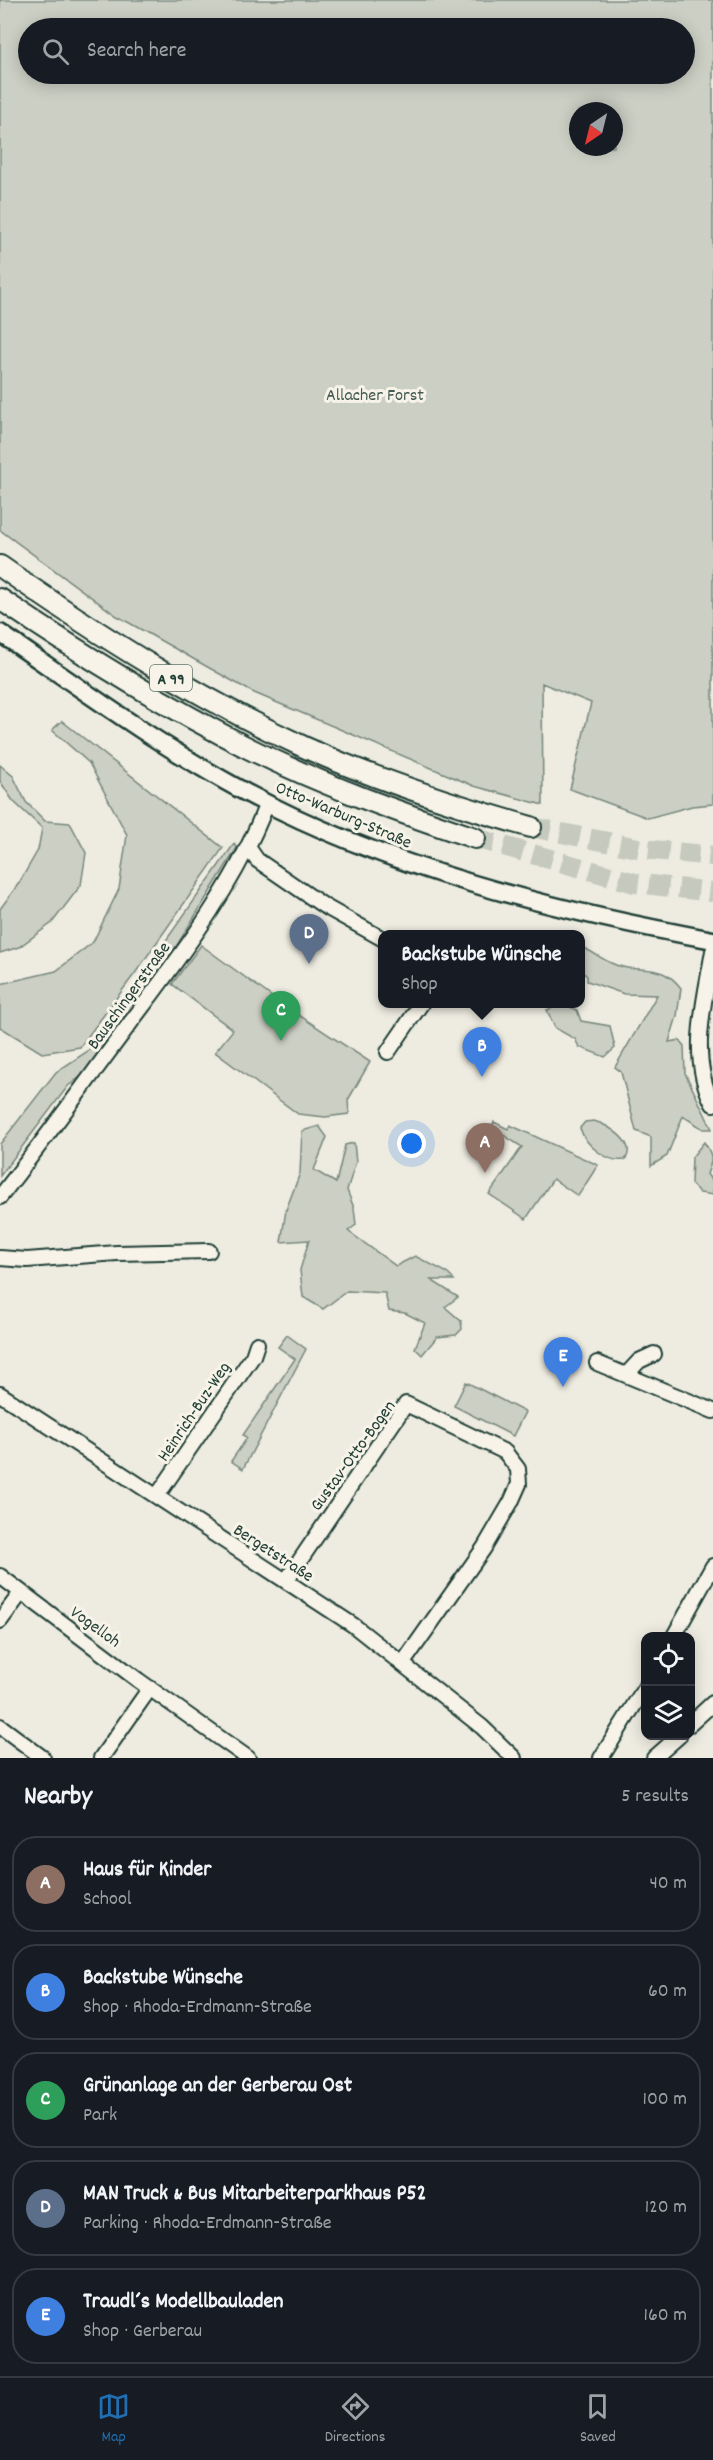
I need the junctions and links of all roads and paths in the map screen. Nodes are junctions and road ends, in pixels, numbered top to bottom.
1 (0, 566) edge
2 (0, 598) edge
3 (0, 633) edge
4 (267, 803) junction
5 (531, 827) tunnel mouth
6 (475, 838) tunnel mouth
7 (248, 847) junction
8 (378, 936) edge
9 (713, 939) edge
10 (713, 951) edge
11 (419, 1008) edge
12 (388, 1052) dead end
13 (713, 1104) edge
14 (0, 1197) edge
15 (209, 1251) dead end
16 (0, 1258) edge
17 (257, 1344) dead end
18 (654, 1354) dead end
19 (597, 1363) dead end
20 (626, 1375) junction
21 (0, 1394) edge
22 (713, 1411) edge
23 (157, 1496) junction
24 (713, 1566) edge
25 (0, 1576) edge
26 (286, 1581) junction
27 (21, 1593) junction
28 (0, 1621) edge
29 (676, 1632) edge
30 (403, 1663) junction
31 (150, 1688) junction
32 (641, 1693) edge
33 (713, 1703) edge
34 (695, 1719) edge
35 (0, 1726) edge
36 (674, 1740) edge
37 (43, 1758) edge
38 (101, 1758) edge
39 (248, 1758) edge
40 (514, 1758) edge
41 (601, 1758) edge
42 (654, 1758) edge

1 - 5 highway, A 99
2 - 6 highway, A 99
3 - 4 main road, Otto-Warburg-Straße
4 - 7 street, Bauschingerstraße
4 - 9 main road, Otto-Warburg-Straße
7 - 8 street
7 - 14 street, Bauschingerstraße
10 - 13 street
11 - 12 street
15 - 16 street
17 - 23 street, Heinrich-Buz-Weg
18 - 20 street
19 - 20 street
20 - 22 street
21 - 23 street, Bergetstraße
23 - 26 street, Bergetstraße
24 - 29 street
25 - 27 street, Vogelloh
26 - 30 street, Bergetstraße
26 - 30 street, Gustav-Otto-Bogen
27 - 28 street
27 - 31 street, Vogelloh
30 - 40 street, Bergetstraße
31 - 38 street
31 - 39 street, Vogelloh
32 - 41 street
33 - 34 street
35 - 37 street
36 - 42 street

